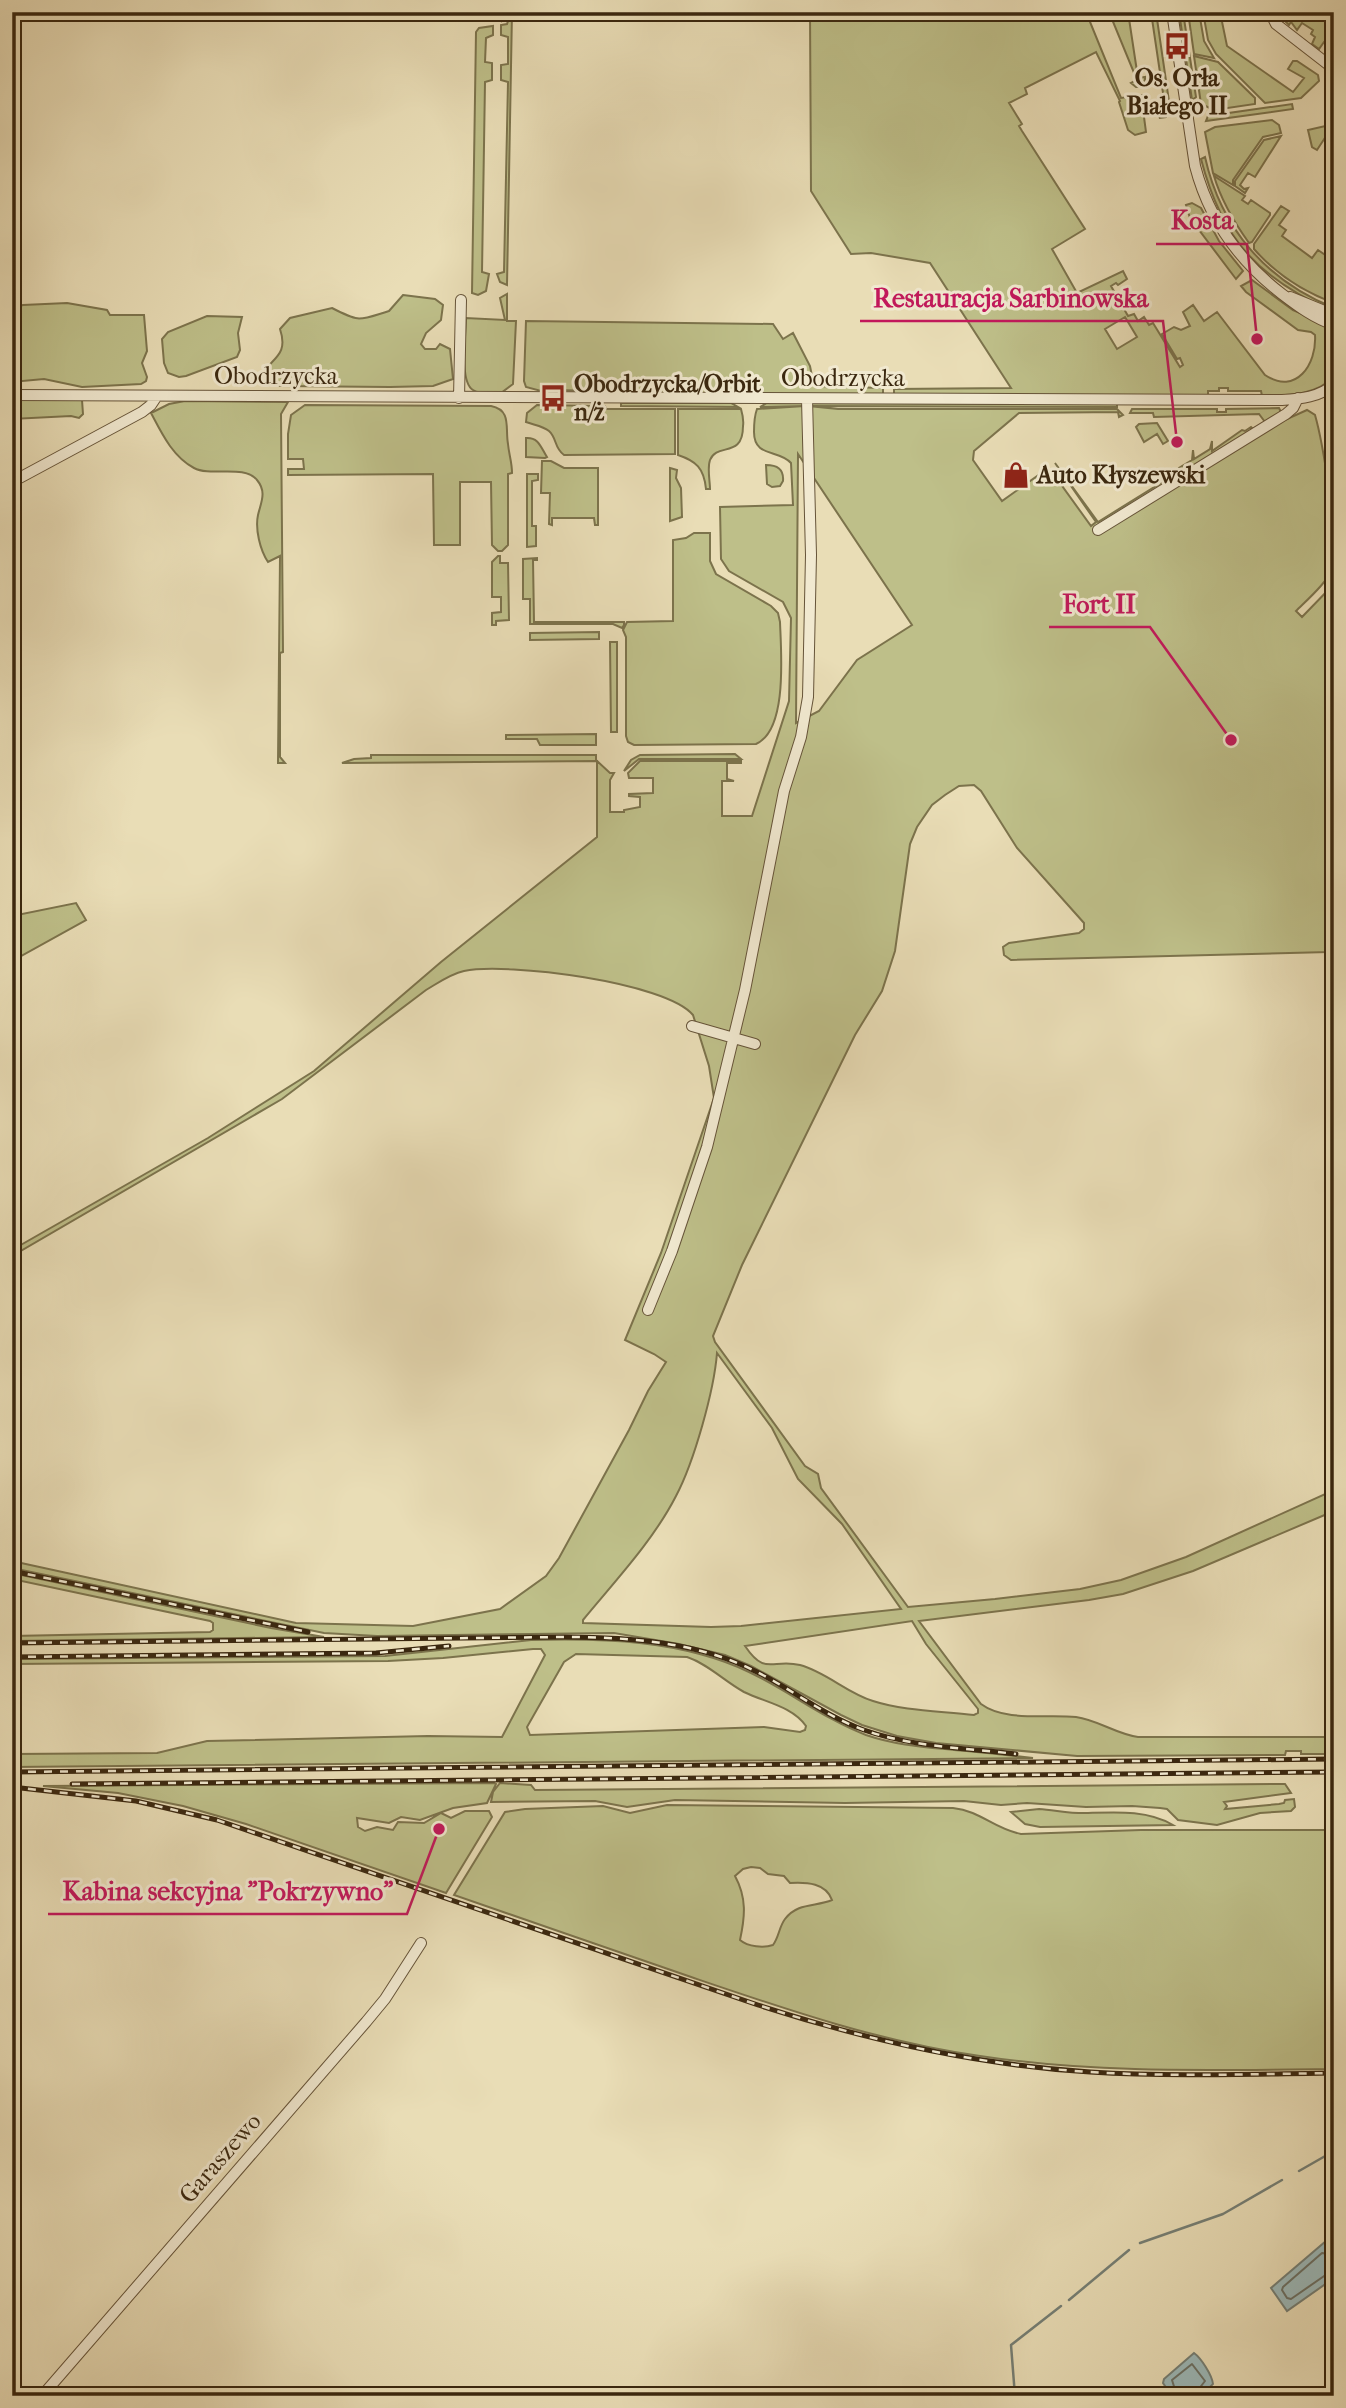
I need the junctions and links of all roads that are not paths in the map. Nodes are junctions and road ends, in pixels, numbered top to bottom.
1 (1172, 12) edge
2 (1270, 12) edge
3 (1334, 69) edge
4 (1283, 295) junction
5 (461, 300) dead end
6 (1334, 315) edge
7 (1334, 324) edge
8 (1334, 384) edge
9 (12, 395) edge
10 (157, 396) junction
11 (459, 398) junction
12 (1298, 398) junction
13 (807, 399) junction
14 (12, 482) edge
15 (1098, 530) dead end
16 (692, 1026) dead end
17 (734, 1038) junction
18 (755, 1044) dead end
19 (648, 1310) dead end
20 (421, 1943) dead end
21 (42, 2396) edge

1 - 4 street
2 - 3 street
4 - 6 street
4 - 7 street
5 - 11 street
8 - 12 street, Obodrzycka
9 - 10 street, Obodrzycka
10 - 11 street, Obodrzycka
10 - 14 street
11 - 13 street, Obodrzycka
12 - 13 street, Obodrzycka
12 - 15 street
13 - 17 street
16 - 17 street
17 - 18 street
17 - 19 street
20 - 21 street, Garaszewo

